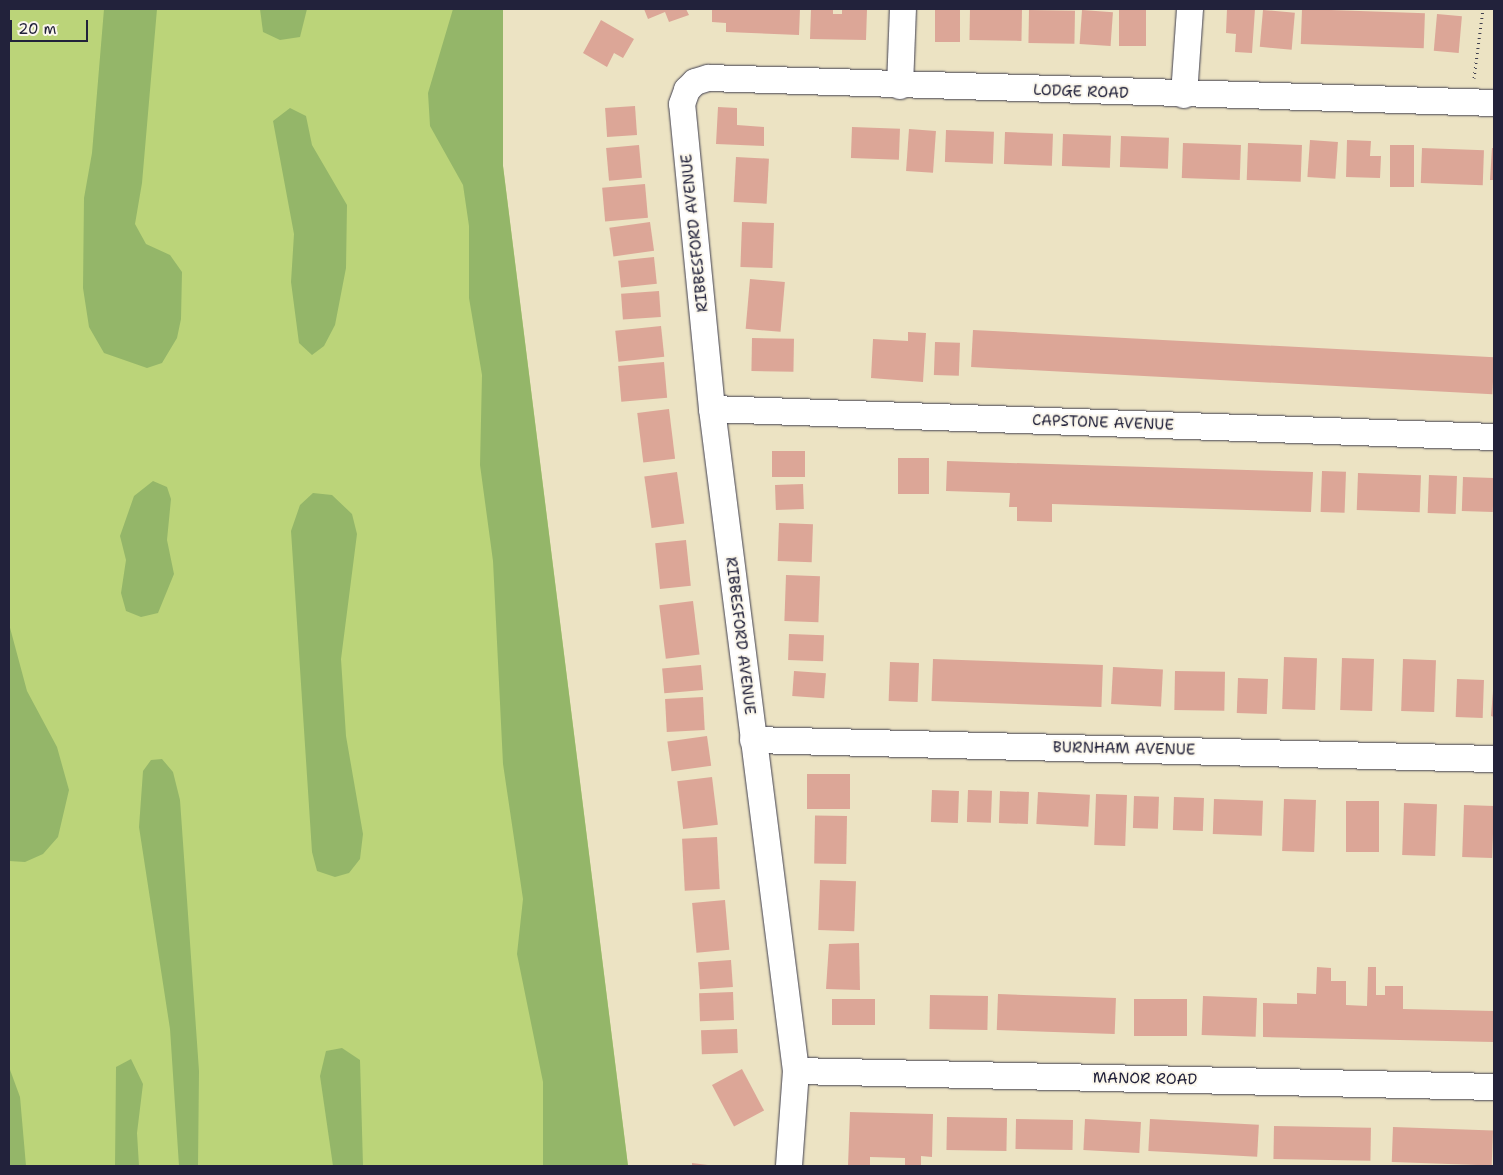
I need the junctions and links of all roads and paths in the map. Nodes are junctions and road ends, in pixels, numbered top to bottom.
1 (903, 9) edge
2 (1190, 9) edge
3 (1483, 9) edge
4 (900, 86) junction
5 (1184, 95) junction
6 (1483, 102) edge
7 (682, 104) joint
8 (712, 409) junction
9 (1494, 436) edge
10 (753, 740) junction
11 (1494, 759) edge
12 (796, 1071) junction
13 (1494, 1087) edge
14 (788, 1166) edge

1 - 4 street
2 - 5 street
3 - 6 path
4 - 5 street, LODGE ROAD
4 - 7 street, LODGE ROAD
5 - 6 street, LODGE ROAD
7 - 8 street, RIBBESFORD AVENUE
8 - 9 street, CAPSTONE AVENUE
8 - 10 street, RIBBESFORD AVENUE
10 - 11 street, BURNHAM AVENUE
10 - 12 street, RIBBESFORD AVENUE
12 - 13 street, MANOR ROAD
12 - 14 street, RIBBESFORD AVENUE

